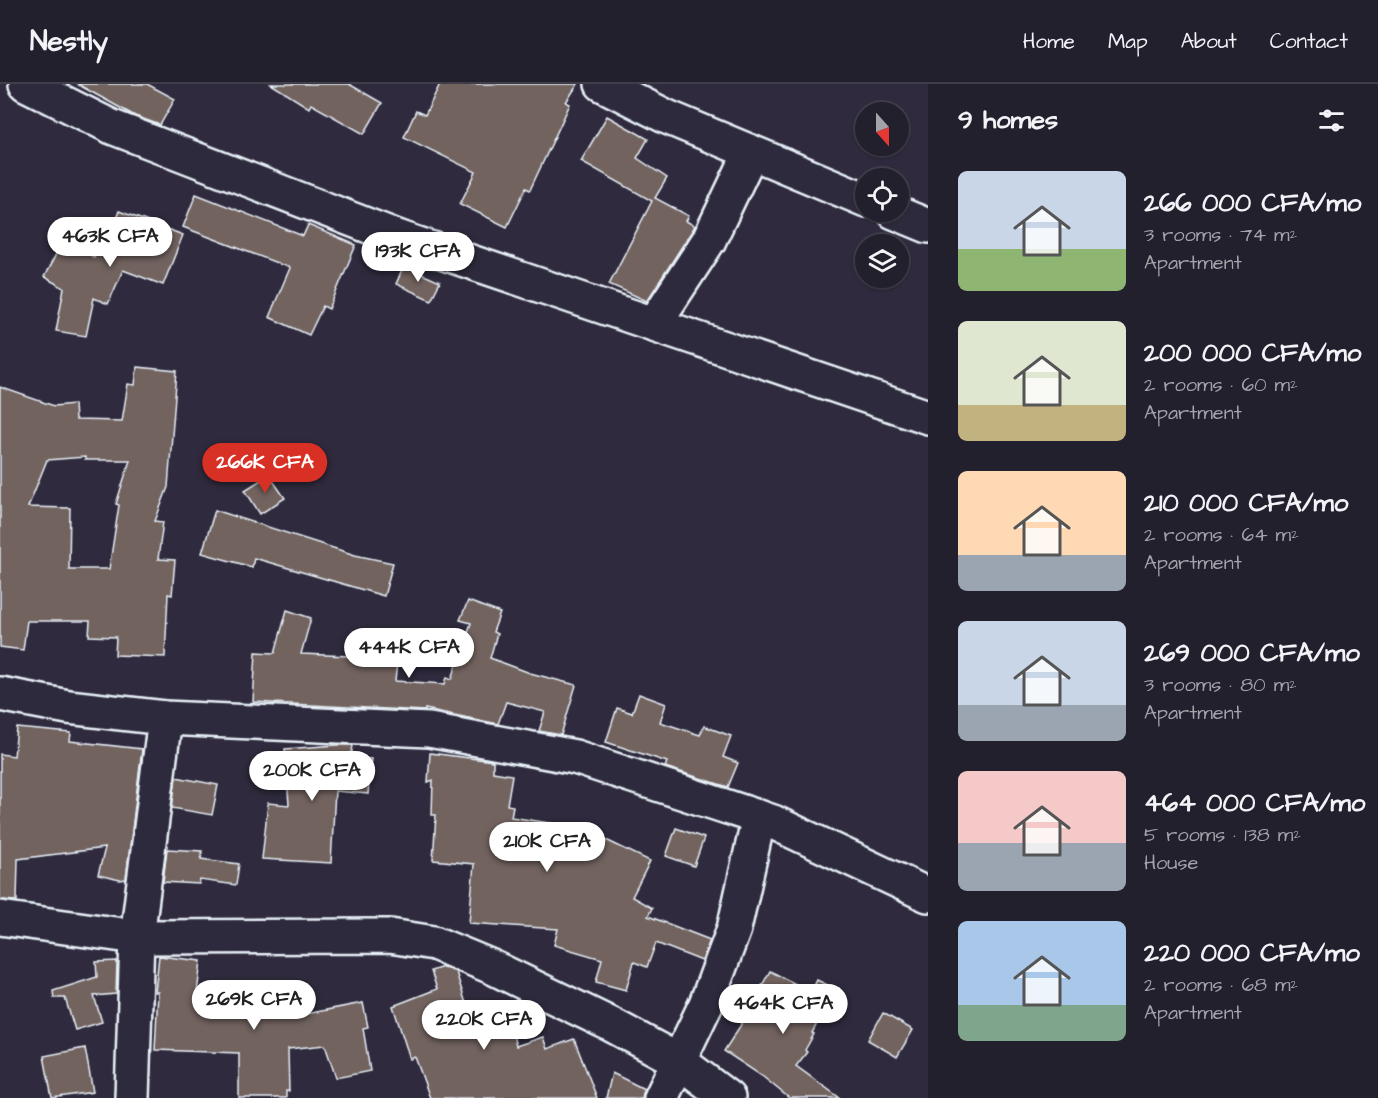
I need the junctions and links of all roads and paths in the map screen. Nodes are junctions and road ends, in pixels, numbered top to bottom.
1 (26, 84) edge
2 (602, 84) edge
3 (751, 152) junction
4 (855, 195) edge
5 (909, 218) edge
6 (928, 226) edge
7 (654, 324) junction
8 (928, 417) edge
9 (0, 694) edge
10 (165, 718) junction
11 (759, 817) junction
12 (928, 895) edge
13 (0, 918) edge
14 (137, 937) junction
15 (679, 1061) junction
16 (132, 1098) edge
17 (661, 1098) edge
18 (728, 1098) edge

1 - 7 street
2 - 3 street
3 - 4 street
3 - 7 street
5 - 6 street
7 - 8 street
9 - 10 street
10 - 11 street
10 - 14 street
11 - 12 street
11 - 15 street
13 - 14 street
14 - 15 street
14 - 16 street
15 - 17 street
15 - 18 street

